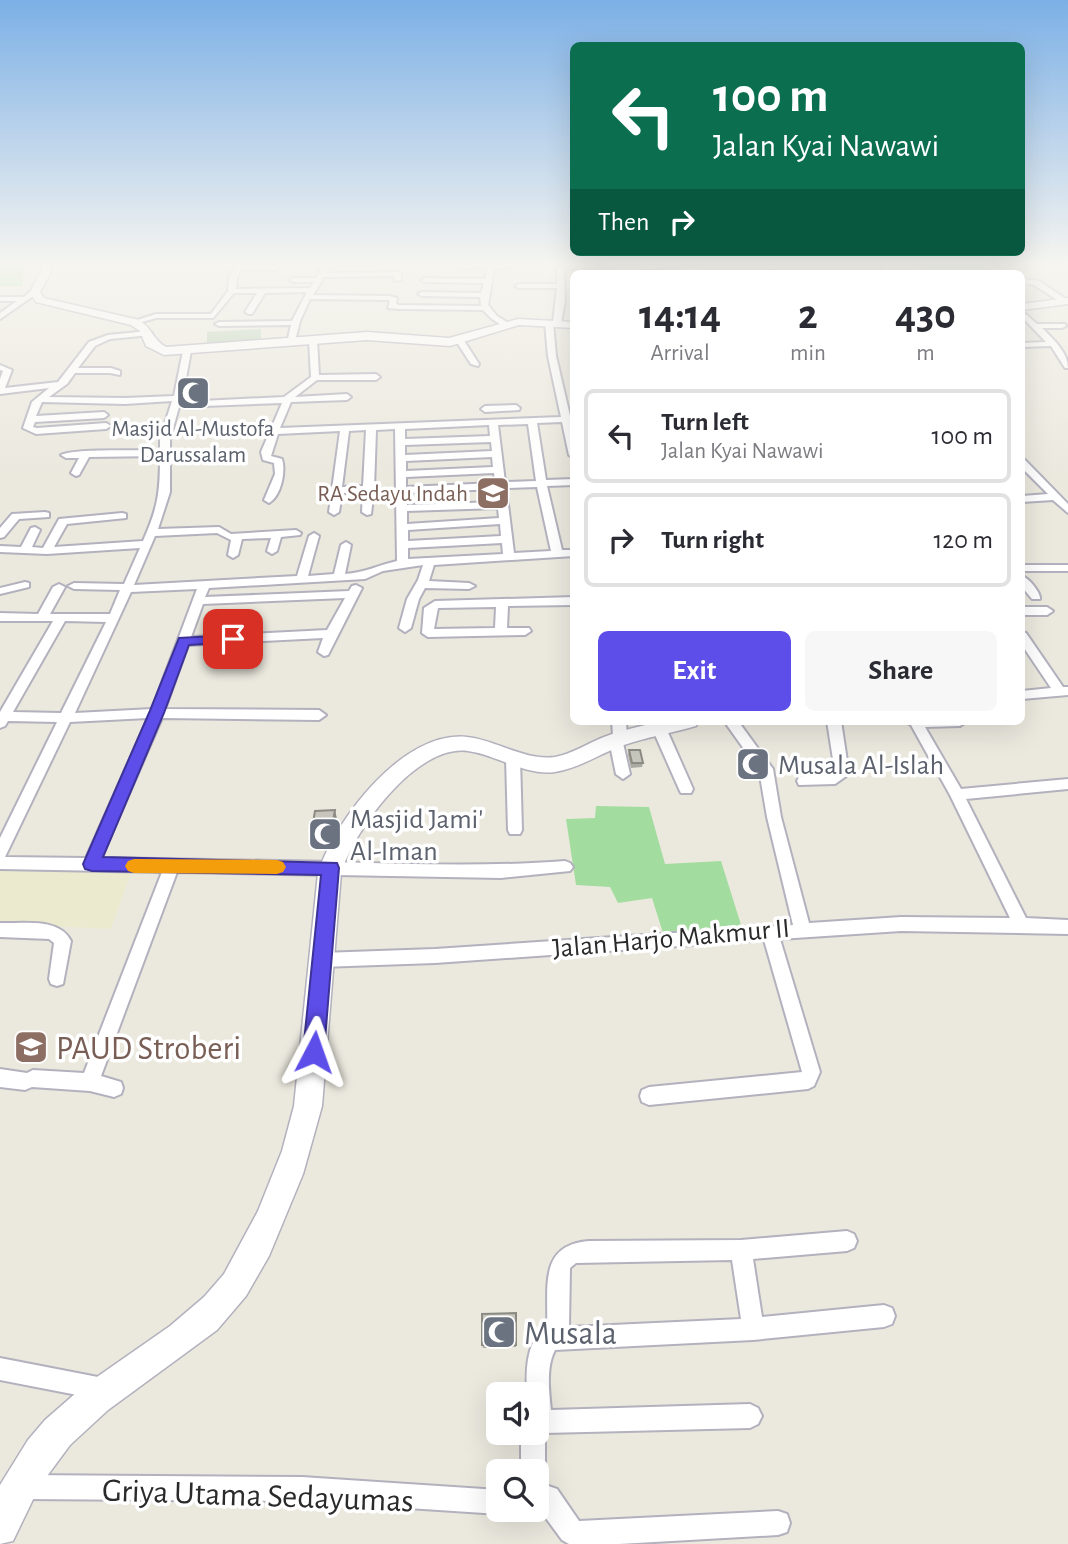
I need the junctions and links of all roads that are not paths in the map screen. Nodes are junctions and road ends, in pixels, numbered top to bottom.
1 (136, 334) edge
2 (148, 334) edge
3 (292, 334) edge
4 (479, 334) edge
5 (553, 334) edge
6 (1044, 334) edge
7 (313, 340) junction
8 (460, 341) junction
9 (291, 343) junction
10 (1053, 344) junction
11 (1025, 345) edge
12 (187, 351) junction
13 (1065, 354) edge
14 (475, 363) dead end
15 (1068, 365) edge
16 (0, 367) edge
17 (73, 370) junction
18 (117, 373) dead end
19 (376, 377) dead end
20 (314, 378) junction
21 (60, 385) junction
22 (0, 391) edge
23 (347, 397) dead end
24 (199, 398) tunnel mouth
25 (225, 398) dead end
26 (288, 398) junction
27 (39, 399) junction
28 (179, 400) junction
29 (485, 410) dead end
30 (104, 415) dead end
31 (31, 419) junction
32 (569, 420) edge
33 (532, 422) junction
34 (519, 423) junction
35 (493, 424) junction
36 (106, 426) dead end
37 (400, 428) junction
38 (345, 429) junction
39 (371, 429) junction
40 (276, 431) junction
41 (494, 439) junction
42 (399, 442) junction
43 (165, 453) junction
44 (86, 454) junction
45 (496, 454) junction
46 (66, 455) dead end
47 (399, 458) junction
48 (1025, 465) edge
49 (498, 470) junction
50 (76, 473) dead end
51 (400, 474) junction
52 (1034, 474) junction
53 (1025, 475) edge
54 (570, 482) edge
55 (541, 483) junction
56 (499, 486) junction
57 (369, 489) junction
58 (337, 490) junction
59 (401, 490) junction
60 (1056, 497) junction
61 (1025, 499) edge
62 (269, 500) dead end
63 (502, 505) junction
64 (402, 508) junction
65 (1068, 510) edge
66 (334, 512) dead end
67 (367, 512) dead end
68 (45, 515) dead end
69 (122, 516) dead end
70 (504, 521) junction
71 (402, 527) junction
72 (35, 530) dead end
73 (296, 533) dead end
74 (277, 534) junction
75 (0, 535) edge
76 (314, 536) dead end
77 (237, 537) junction
78 (148, 539) junction
79 (507, 539) junction
80 (346, 545) dead end
81 (402, 545) junction
82 (0, 549) edge
83 (25, 550) junction
84 (47, 551) junction
85 (272, 551) dead end
86 (570, 552) edge
87 (557, 554) junction
88 (233, 555) dead end
89 (509, 556) junction
90 (429, 562) junction
91 (403, 563) junction
92 (1025, 568) edge
93 (1068, 568) edge
94 (365, 576) junction
95 (339, 577) junction
96 (302, 578) junction
97 (1025, 583) edge
98 (422, 584) junction
99 (204, 585) junction
100 (25, 586) dead end
101 (74, 586) dead end
102 (469, 586) dead end
103 (59, 587) dead end
104 (126, 588) junction
105 (0, 591) edge
106 (352, 594) junction
107 (1036, 597) dead end
108 (198, 601) junction
109 (570, 601) edge
110 (502, 603) junction
111 (1025, 611) edge
112 (1047, 611) dead end
113 (0, 617) edge
114 (42, 618) junction
115 (61, 618) junction
116 (114, 618) junction
117 (405, 628) dead end
118 (525, 631) dead end
119 (501, 632) junction
120 (331, 634) junction
121 (1025, 640) edge
122 (184, 641) junction
123 (324, 652) dead end
124 (1064, 691) edge
125 (1025, 695) edge
126 (157, 713) junction
127 (319, 715) dead end
128 (66, 718) junction
129 (2, 720) edge
130 (672, 725) edge
131 (734, 725) edge
132 (835, 725) edge
133 (916, 725) edge
134 (659, 728) junction
135 (618, 733) edge
136 (513, 758) junction
137 (623, 774) dead end
138 (804, 781) dead end
139 (1068, 785) edge
140 (686, 789) dead end
141 (957, 795) junction
142 (515, 830) dead end
143 (0, 853) edge
144 (0, 863) edge
145 (92, 864) junction
146 (170, 867) junction
147 (565, 867) dead end
148 (331, 868) junction
149 (1021, 925) junction
150 (1068, 927) edge
151 (802, 929) junction
152 (0, 930) edge
153 (769, 932) junction
154 (321, 960) junction
155 (57, 979) dead end
156 (0, 1078) edge
157 (90, 1082) junction
158 (114, 1087) dead end
159 (649, 1096) dead end
160 (846, 1241) dead end
161 (741, 1250) junction
162 (884, 1316) dead end
163 (753, 1329) junction
164 (558, 1337) junction
165 (0, 1369) edge
166 (539, 1382) edge
167 (108, 1390) junction
168 (750, 1416) dead end
169 (549, 1426) edge
170 (17, 1487) junction
171 (549, 1500) edge
172 (486, 1501) edge
173 (778, 1523) dead end
174 (0, 1528) edge

1 - 17 street
2 - 12 main road
3 - 9 street
4 - 8 main road
5 - 32 street
6 - 10 street
7 - 8 main road
7 - 9 main road
7 - 20 street
8 - 14 street
9 - 12 main road
10 - 11 street
10 - 13 street
12 - 28 street
13 - 15 street
16 - 22 street
17 - 18 street
17 - 21 street
19 - 20 street
20 - 26 street
21 - 22 street
21 - 27 street
23 - 26 street
24 - 25 street
26 - 28 street
26 - 40 street
27 - 28 street
27 - 31 street
28 - 43 street
29 - 34 street
30 - 31 street
31 - 36 street
32 - 33 street
33 - 34 street
33 - 55 street
34 - 35 street
35 - 37 street
35 - 41 street
37 - 39 street
37 - 42 street
38 - 39 street
38 - 40 street
38 - 58 street
39 - 57 street
40 - 62 street
41 - 42 street
41 - 45 street
42 - 47 street
43 - 44 street
43 - 78 street
44 - 46 street
44 - 50 street
45 - 47 street
45 - 49 street
47 - 51 street
48 - 52 street
49 - 51 street
49 - 56 street
51 - 59 street
52 - 53 street
52 - 60 street
54 - 55 street
55 - 56 street
55 - 87 street
56 - 59 street
56 - 63 street
57 - 58 street
57 - 67 street
58 - 66 street
59 - 64 street
60 - 61 street
60 - 65 street
63 - 64 street
63 - 70 street
64 - 71 street
68 - 75 street
69 - 84 street
70 - 71 street
70 - 79 street
71 - 81 street
72 - 83 street
73 - 74 street
74 - 77 street
74 - 85 street
76 - 96 street
77 - 78 street
77 - 88 street
78 - 84 street
78 - 104 street
79 - 81 street
79 - 89 street
80 - 95 street
81 - 91 street
82 - 83 street
83 - 84 street
86 - 87 street
87 - 89 street
89 - 90 street
90 - 91 street
90 - 98 street
91 - 94 street
92 - 93 street
94 - 95 street
94 - 106 street
95 - 96 street
96 - 99 street
97 - 107 street
98 - 102 street
98 - 117 street
99 - 104 street
99 - 108 street
100 - 105 street
101 - 104 street
103 - 114 street
104 - 116 street
106 - 108 street
106 - 120 street
108 - 122 street
109 - 110 street
110 - 119 street
110 - 119 street
111 - 112 street
113 - 114 street
114 - 115 street
115 - 116 street
115 - 129 street
116 - 128 street
118 - 119 street
120 - 122 street
120 - 123 street
121 - 124 street
122 - 126 street
124 - 125 street
126 - 127 street
126 - 128 street
126 - 145 street
128 - 129 street
128 - 143 street
130 - 134 main road
131 - 151 street, Jalan Harjo Makmur II
132 - 138 street
133 - 141 street
134 - 135 main road
134 - 140 street
135 - 136 main road
135 - 137 street
136 - 142 street
136 - 148 main road
139 - 141 street
141 - 149 street
144 - 145 street
145 - 146 street
146 - 148 street
146 - 157 street
147 - 148 street
148 - 154 main road
149 - 150 street
149 - 151 street
151 - 153 street, Jalan Harjo Makmur II
152 - 155 street
153 - 154 street, Jalan Harjo Makmur II
153 - 159 street
154 - 167 main road
156 - 157 street
157 - 158 street
160 - 161 street
161 - 163 street
161 - 164 street
162 - 163 street
163 - 164 street
164 - 166 street
165 - 167 street
167 - 170 main road
168 - 169 street
170 - 172 street, Griya Utama Sedayumas
170 - 174 main road
171 - 173 street

